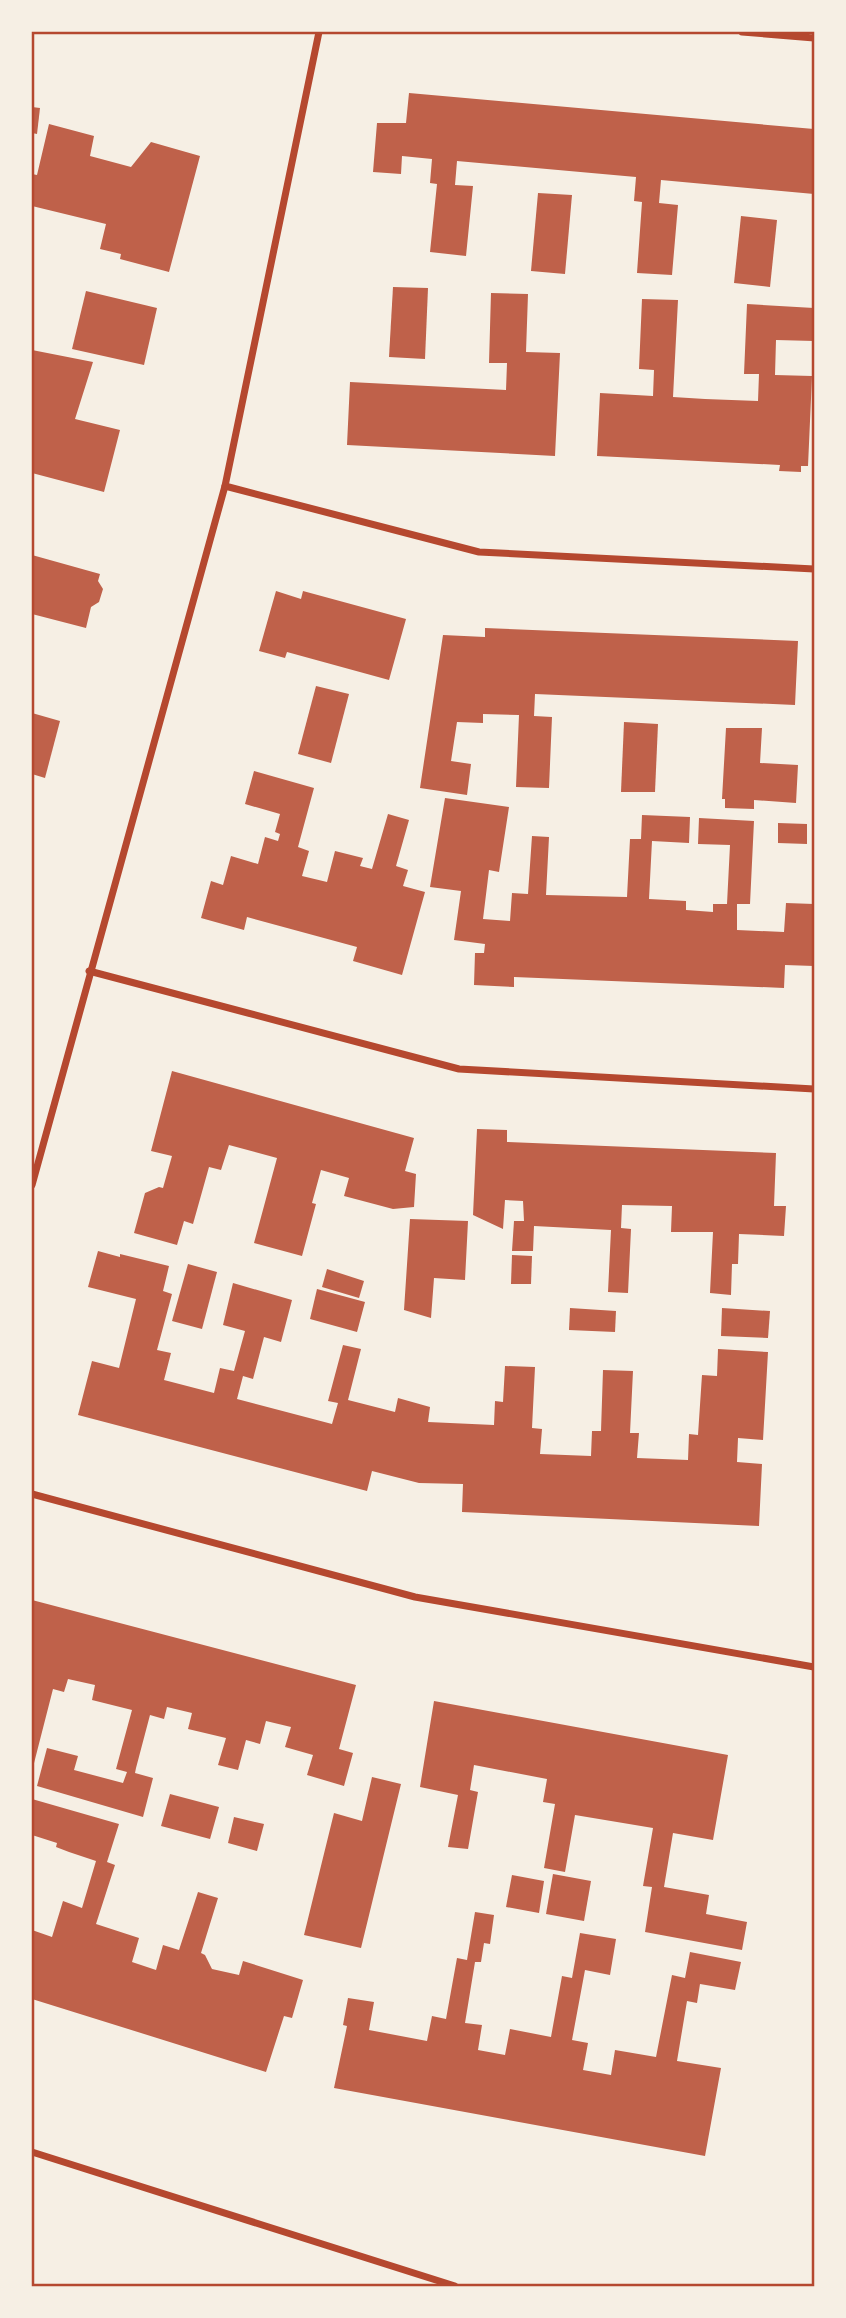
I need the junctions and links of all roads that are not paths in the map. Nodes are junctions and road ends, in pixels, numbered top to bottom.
1 (319, 32) edge
2 (742, 32) edge
3 (814, 38) edge
4 (225, 486) junction
5 (814, 569) edge
6 (89, 971) junction
7 (814, 1089) edge
8 (32, 1185) edge
9 (32, 1494) edge
10 (814, 1667) edge
11 (32, 2152) edge
12 (455, 2287) edge

1 - 4 street
2 - 3 street
4 - 5 street
4 - 6 street
6 - 7 street
6 - 8 street
9 - 10 street
11 - 12 street

